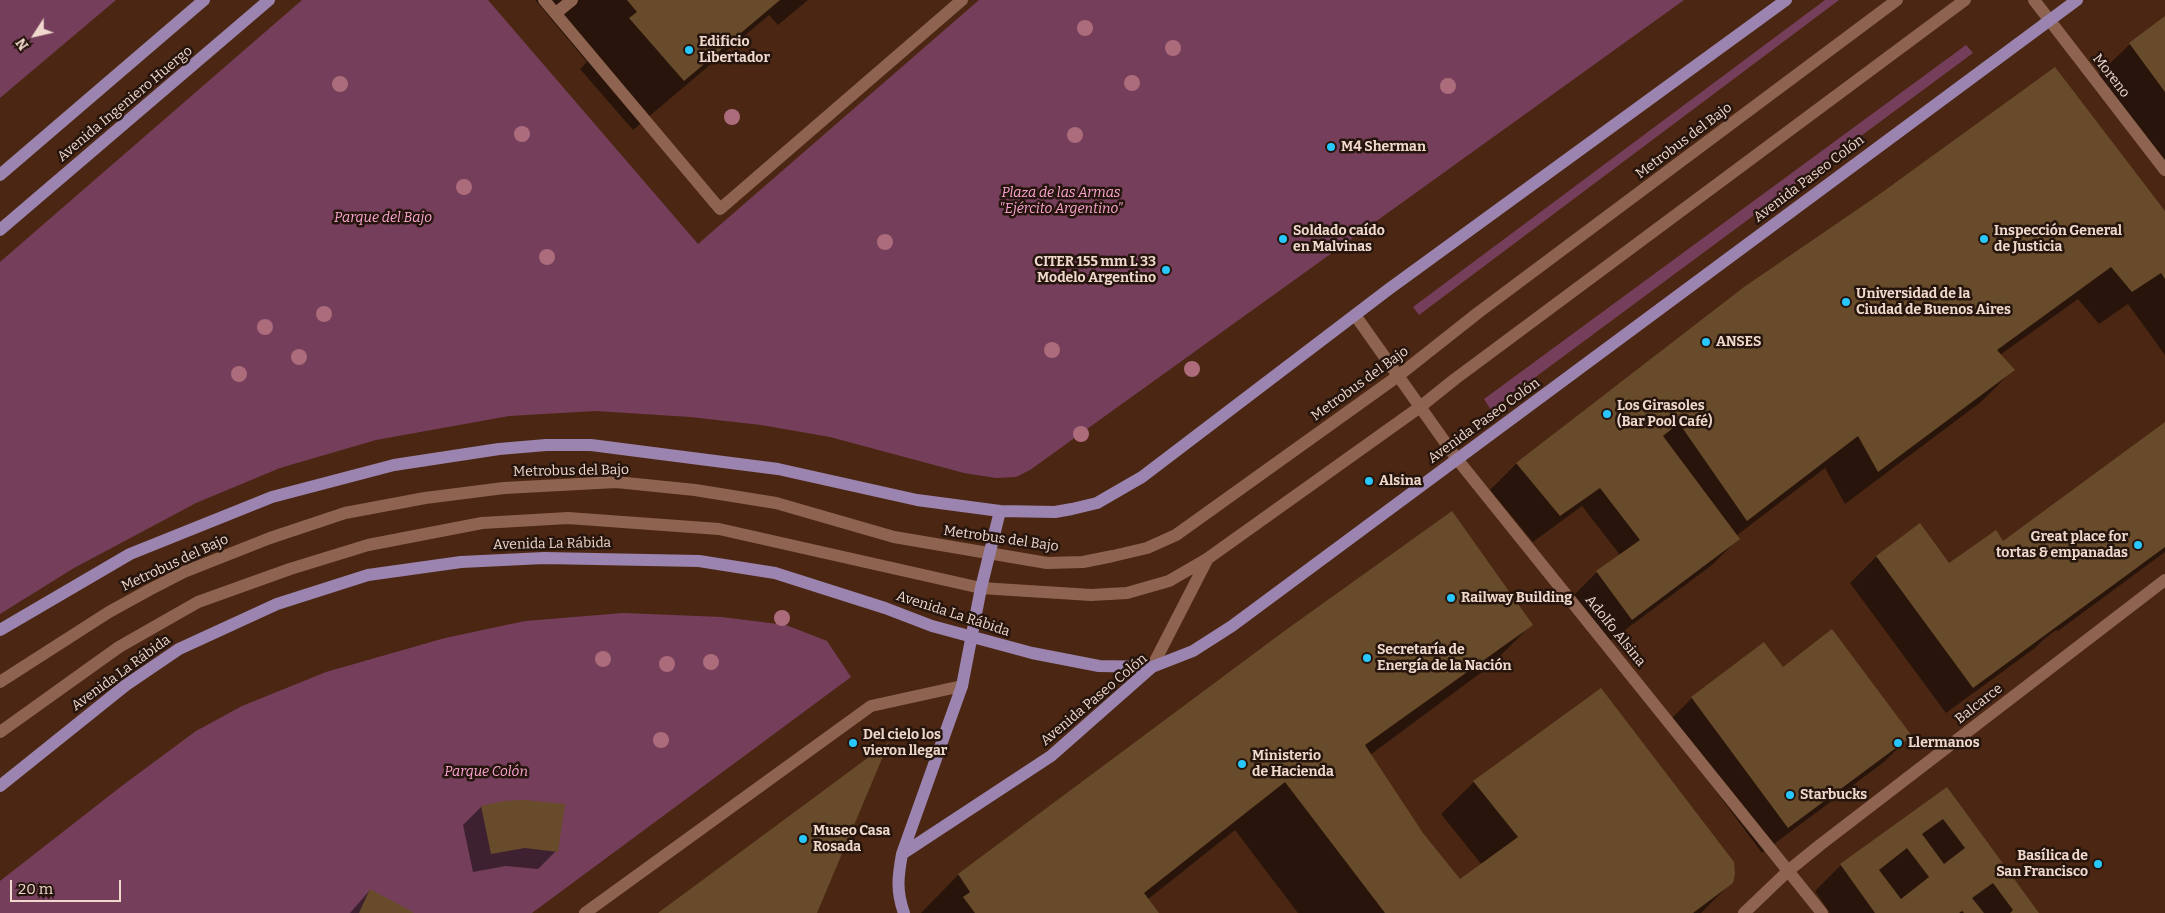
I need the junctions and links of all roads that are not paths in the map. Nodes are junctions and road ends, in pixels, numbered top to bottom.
1 (204, 0) edge
2 (269, 0) edge
3 (544, 0) edge
4 (572, 0) edge
5 (962, 0) edge
6 (1786, 0) edge
7 (1897, 0) edge
8 (1965, 0) edge
9 (2034, 0) edge
10 (2077, 0) edge
11 (556, 13) junction
12 (2049, 21) junction
13 (2165, 170) edge
14 (0, 175) edge
15 (0, 230) edge
16 (1355, 316) junction
17 (1398, 376) junction
18 (1420, 407) junction
19 (1457, 459) junction
20 (1000, 511) junction
21 (991, 555) junction
22 (1207, 559) junction
23 (2165, 580) edge
24 (981, 588) junction
25 (0, 630) edge
26 (971, 638) junction
27 (1152, 667) junction
28 (0, 682) edge
29 (962, 686) junction
30 (0, 732) edge
31 (0, 786) edge
32 (902, 854) junction
33 (1788, 871) junction
34 (585, 913) edge
35 (904, 913) edge
36 (1744, 913) edge
37 (1822, 913) edge

1 - 14 main road, Avenida Ingeniero Huergo
2 - 15 main road, Avenida Ingeniero Huergo
3 - 11 street
4 - 11 street
5 - 11 street
6 - 16 main road
7 - 17 street, Metrobus del Bajo
8 - 18 street
9 - 12 street, Moreno
10 - 12 main road, Avenida Paseo Colón
12 - 13 street, Moreno
12 - 19 main road, Avenida Paseo Colón
16 - 17 street, Adolfo Alsina
16 - 20 main road
17 - 18 street, Adolfo Alsina
17 - 21 street, Metrobus del Bajo
18 - 19 street, Adolfo Alsina
18 - 22 street
19 - 27 main road, Avenida Paseo Colón
19 - 33 street, Adolfo Alsina
20 - 21 main road
20 - 25 main road
21 - 24 main road
21 - 28 street, Metrobus del Bajo
22 - 24 street
22 - 27 street
23 - 33 street, Balcarce
24 - 26 main road
24 - 30 street
26 - 27 main road, Avenida La Rábida
26 - 29 main road
26 - 31 main road, Avenida La Rábida
27 - 32 main road, Avenida Paseo Colón
29 - 32 main road
29 - 34 street
32 - 35 main road
33 - 36 street, Balcarce
33 - 37 street, Adolfo Alsina

